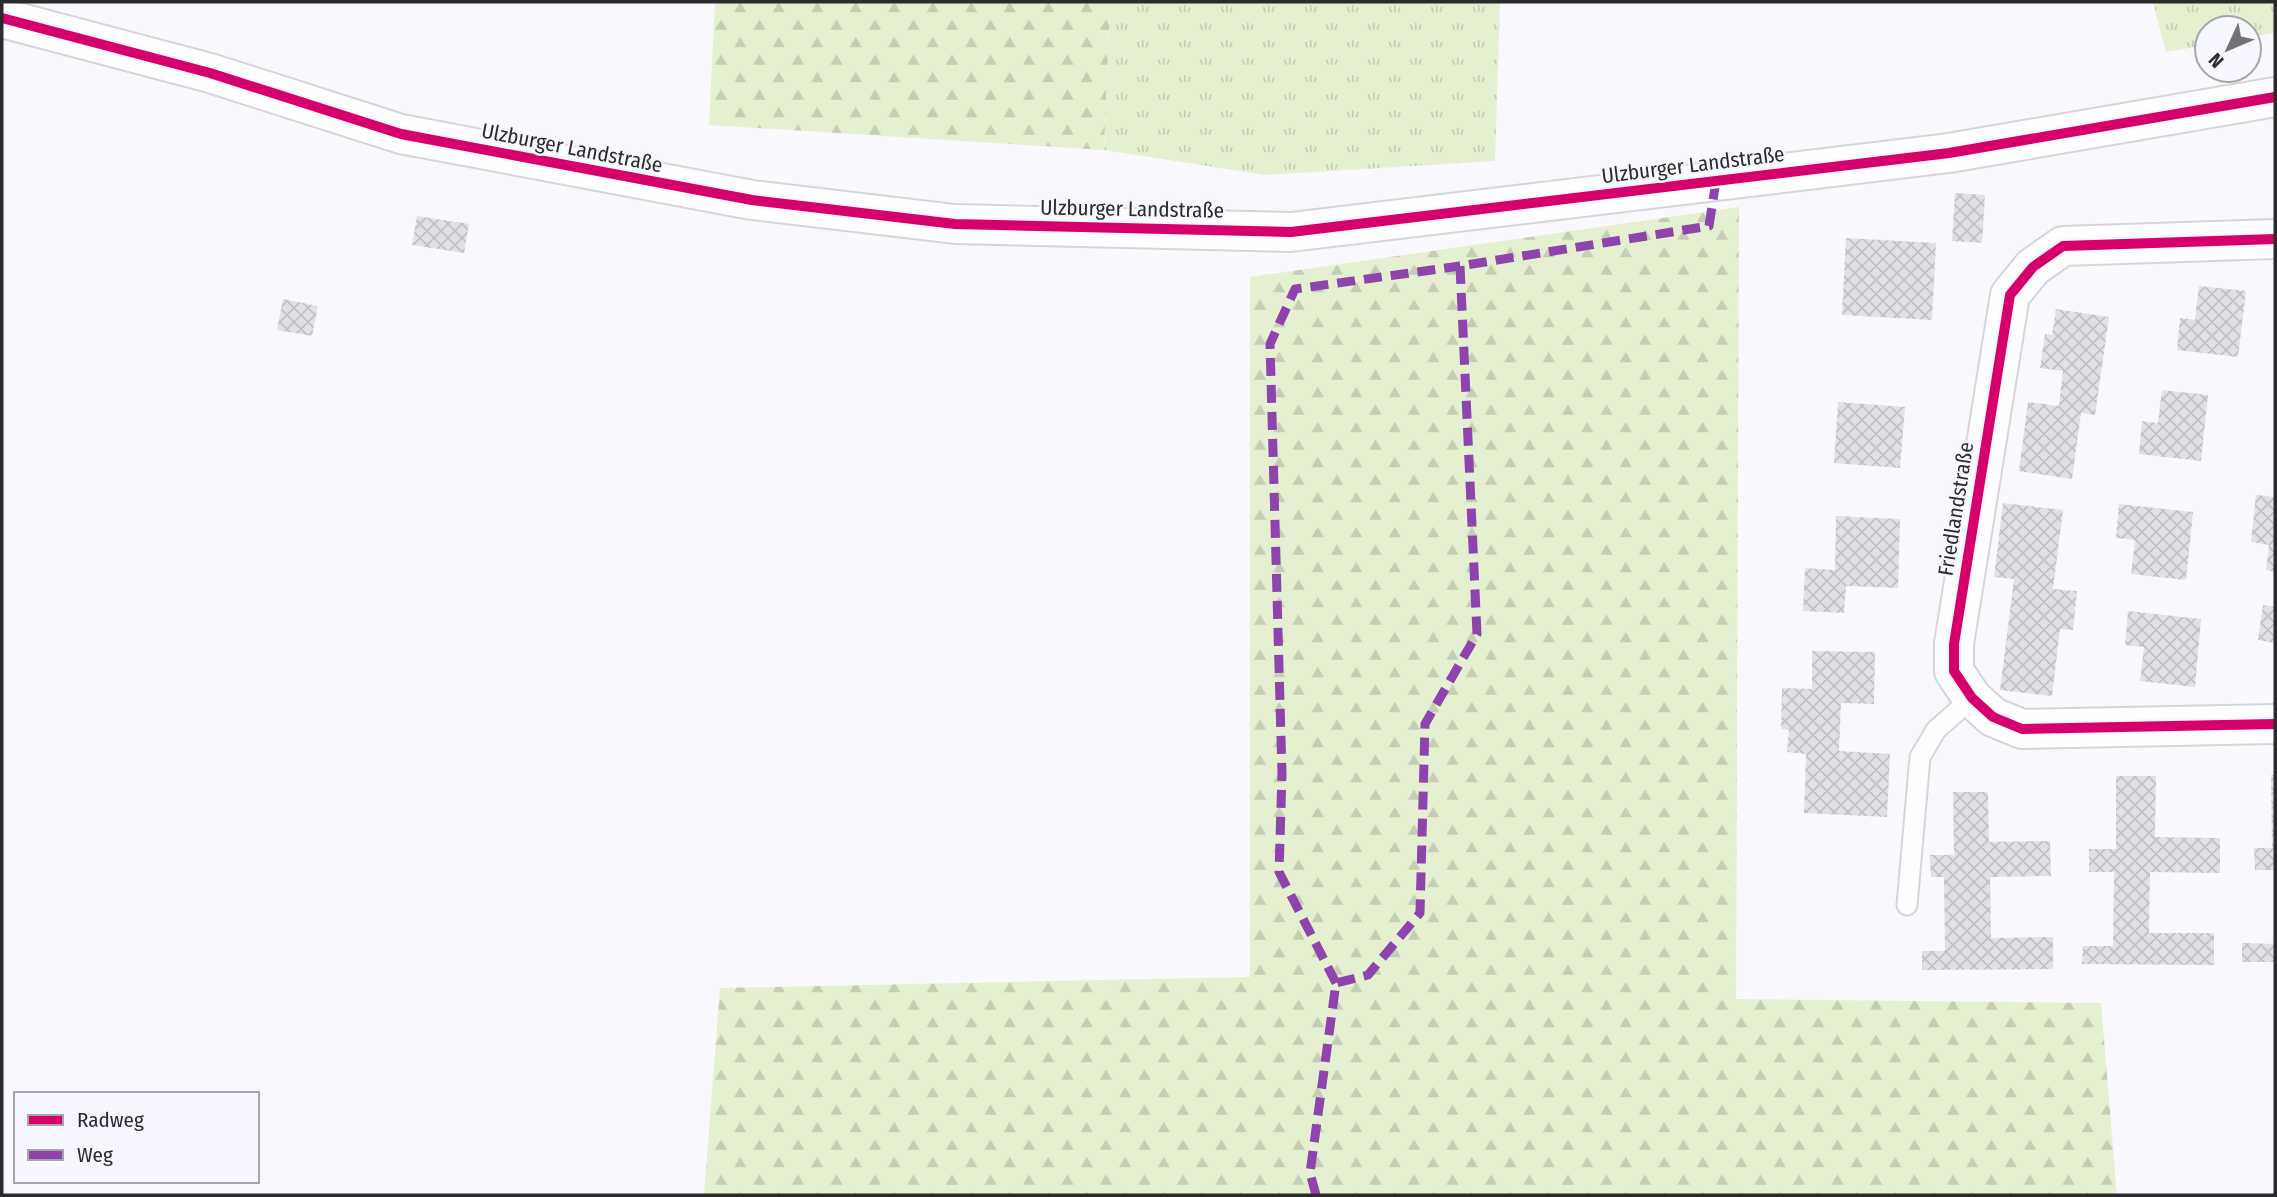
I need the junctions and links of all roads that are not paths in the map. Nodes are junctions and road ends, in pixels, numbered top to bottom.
1 (2, 18) edge
2 (2275, 97) edge
3 (2275, 239) edge
4 (1972, 698) junction
5 (2275, 724) edge
6 (1907, 905) dead end

1 - 2 street, Ulzburger Landstraße
3 - 4 street, Friedlandstraße
4 - 5 street, Friedlandstraße
4 - 6 lane

